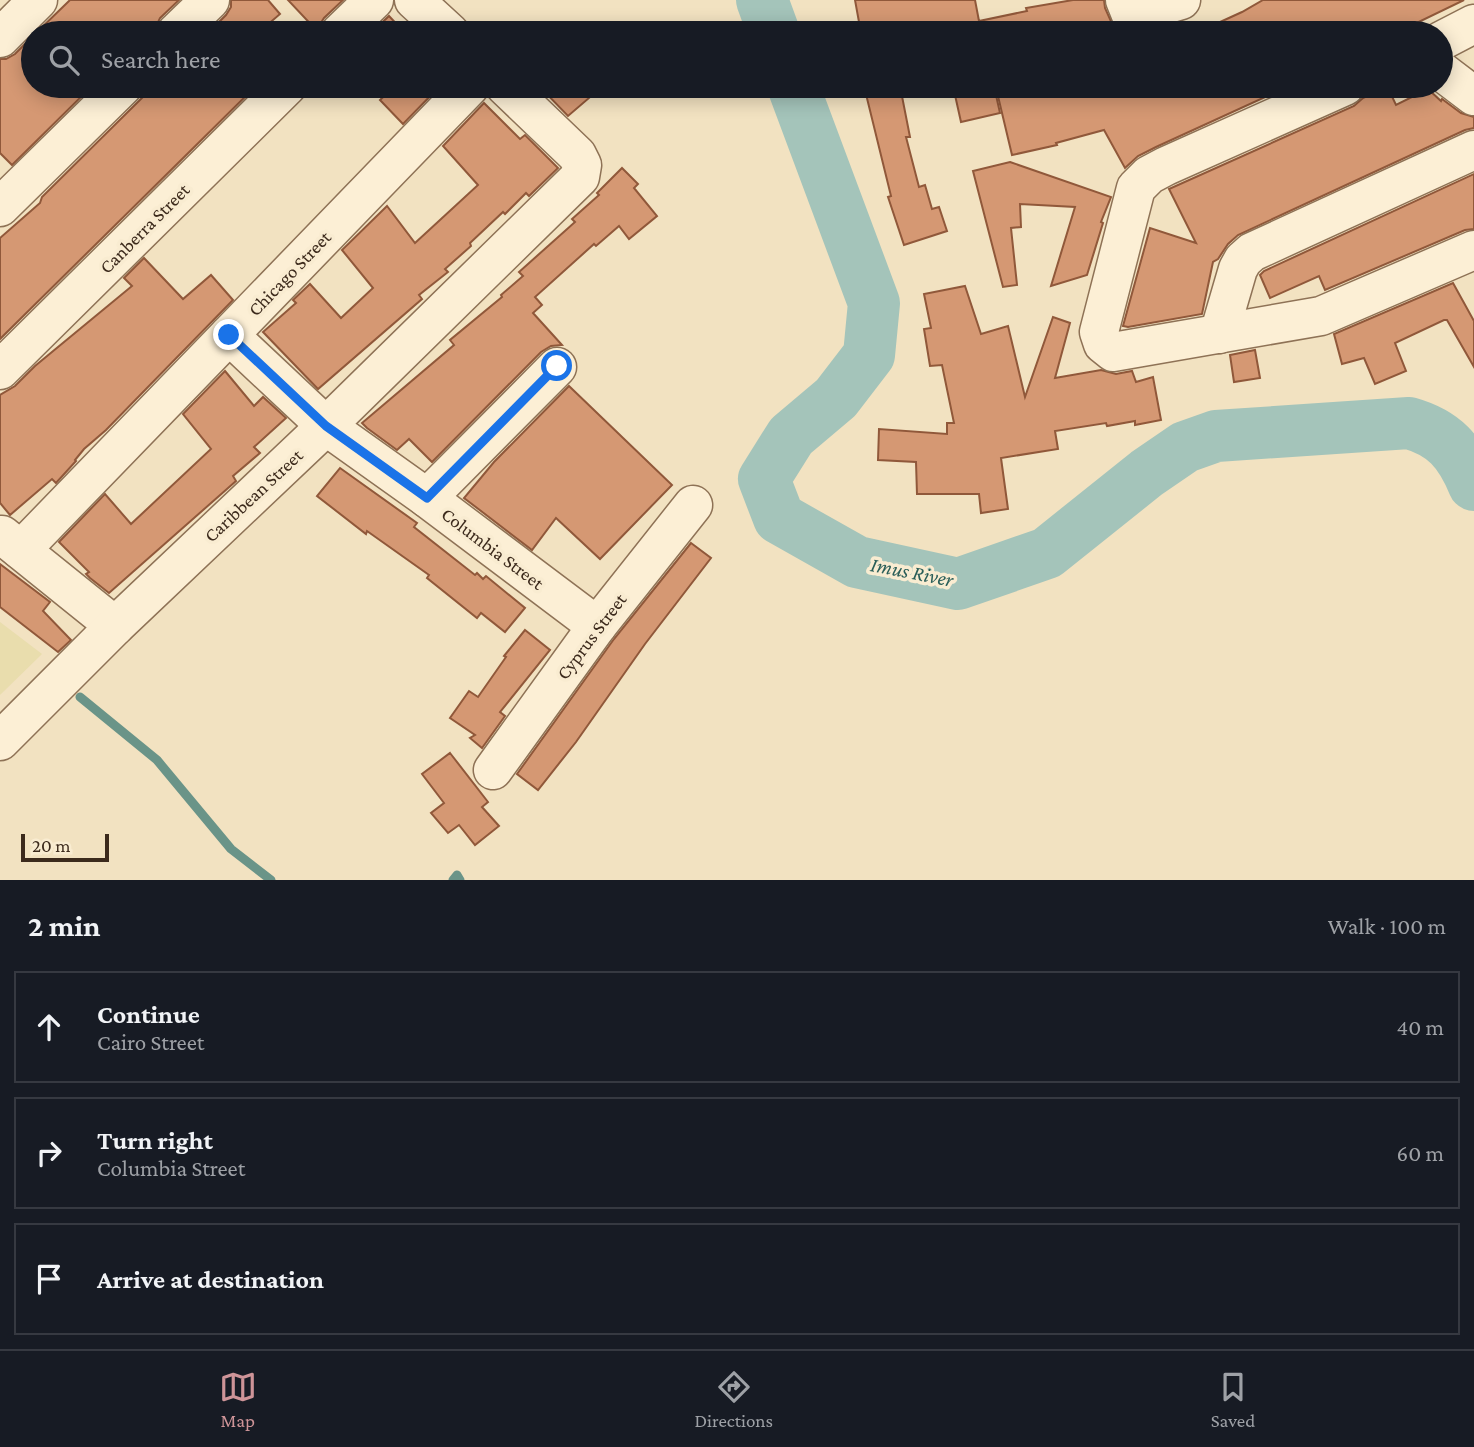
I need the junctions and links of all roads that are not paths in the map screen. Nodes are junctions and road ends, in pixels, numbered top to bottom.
1 (38, 0) edge
2 (209, 0) edge
3 (374, 0) edge
4 (414, 0) edge
5 (1125, 0) edge
6 (1181, 0) edge
7 (188, 21) edge
8 (352, 21) edge
9 (437, 21) edge
10 (1474, 24) edge
11 (1453, 35) edge
12 (0, 38) edge
13 (1453, 80) edge
14 (1474, 96) edge
15 (111, 98) edge
16 (275, 98) edge
17 (458, 98) edge
18 (518, 98) edge
19 (1318, 98) edge
20 (1474, 150) edge
21 (0, 207) edge
22 (1474, 250) edge
23 (1219, 334) junction
24 (229, 335) junction
25 (557, 366) dead end
26 (0, 370) edge
27 (326, 426) junction
28 (427, 498) junction
29 (693, 505) dead end
30 (11, 542) edge
31 (115, 626) junction
32 (597, 626) junction
33 (0, 741) edge
34 (493, 770) dead end

1 - 12 street
2 - 7 street
3 - 8 street
4 - 9 street
5 - 6 street
10 - 11 street
13 - 14 street
15 - 21 street
16 - 26 street, Canberra Street
17 - 24 street, Chicago Street
18 - 27 street, Caribbean Street
19 - 23 street
20 - 23 street
22 - 23 street
24 - 27 street, Columbia Street
24 - 30 street, Chicago Street
25 - 28 street
27 - 28 street, Columbia Street
27 - 31 street, Caribbean Street
28 - 32 street, Columbia Street
29 - 32 street, Cyprus Street
30 - 31 street
31 - 33 street, Caribbean Street
32 - 34 street, Cyprus Street

